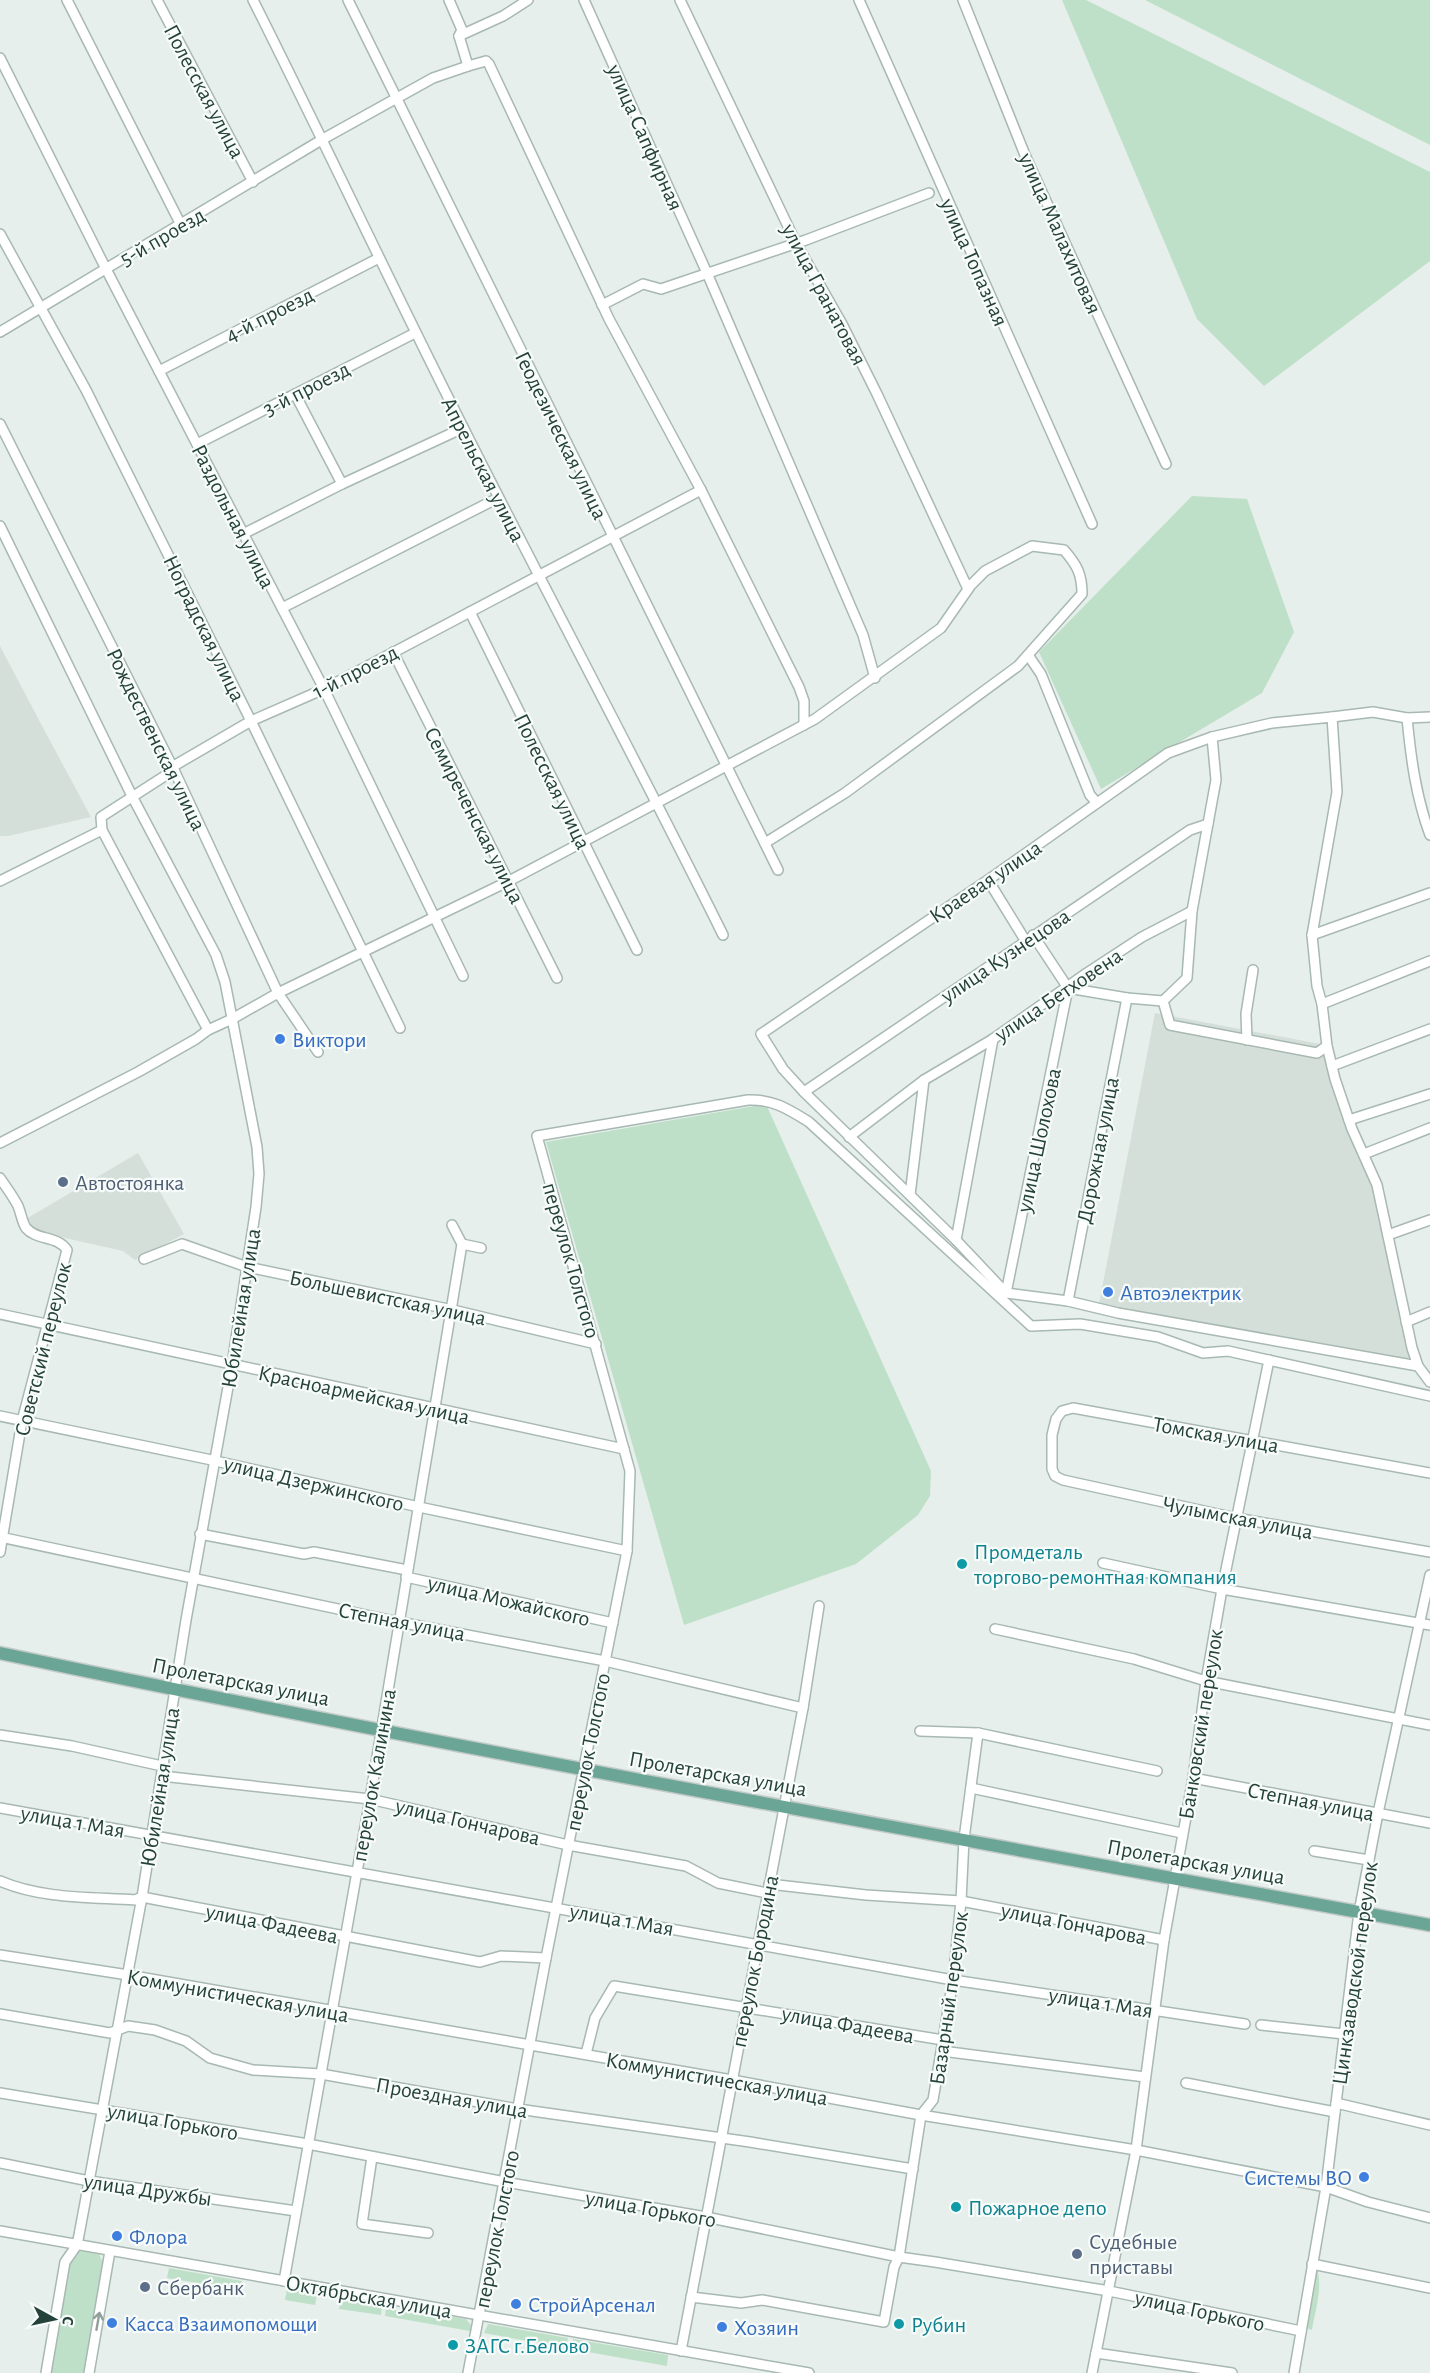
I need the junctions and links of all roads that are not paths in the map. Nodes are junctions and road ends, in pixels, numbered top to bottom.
1 (67, 0) edge
2 (157, 0) edge
3 (253, 0) edge
4 (348, 0) edge
5 (449, 0) edge
6 (528, 0) edge
7 (584, 0) edge
8 (680, 0) edge
9 (859, 0) edge
10 (963, 0) edge
11 (459, 36) junction
12 (0, 58) edge
13 (468, 66) junction
14 (396, 98) junction
15 (323, 139) junction
16 (253, 182) junction
17 (929, 193) dead end
18 (181, 225) junction
19 (0, 234) edge
20 (796, 243) junction
21 (379, 258) junction
22 (106, 269) junction
23 (707, 273) junction
24 (602, 305) junction
25 (40, 310) junction
26 (0, 332) edge
27 (416, 333) junction
28 (159, 371) junction
29 (295, 394) junction
30 (0, 424) edge
31 (463, 428) junction
32 (197, 444) junction
33 (1166, 464) dead end
34 (342, 484) junction
35 (701, 490) junction
36 (498, 498) junction
37 (1092, 524) dead end
38 (0, 526) edge
39 (243, 534) junction
40 (612, 535) junction
41 (538, 574) junction
42 (968, 589) junction
43 (282, 608) junction
44 (470, 612) junction
45 (393, 652) junction
46 (1028, 655) junction
47 (875, 678) junction
48 (324, 689) junction
49 (1332, 717) junction
50 (1430, 717) edge
51 (1407, 718) junction
52 (251, 721) junction
53 (804, 725) junction
54 (1212, 737) junction
55 (728, 766) junction
56 (173, 769) junction
57 (133, 798) junction
58 (657, 803) junction
59 (1097, 803) junction
60 (1430, 804) edge
61 (1419, 807) junction
62 (1208, 824) junction
63 (102, 830) junction
64 (1430, 835) edge
65 (584, 842) junction
66 (765, 843) junction
67 (778, 870) dead end
68 (988, 879) junction
69 (0, 881) edge
70 (509, 881) junction
71 (1430, 893) edge
72 (1192, 911) junction
73 (434, 918) junction
74 (723, 935) dead end
75 (1312, 935) junction
76 (1029, 938) junction
77 (637, 950) dead end
78 (364, 952) junction
79 (1430, 961) edge
80 (1253, 970) dead end
81 (462, 976) dead end
82 (557, 978) dead end
83 (1068, 988) junction
84 (278, 993) junction
85 (1127, 998) junction
86 (1163, 1001) junction
87 (1322, 1004) junction
88 (232, 1019) junction
89 (400, 1028) dead end
90 (1430, 1029) edge
91 (207, 1030) junction
92 (993, 1039) junction
93 (1247, 1040) junction
94 (1327, 1046) junction
95 (318, 1052) dead end
96 (1332, 1066) junction
97 (924, 1080) junction
98 (804, 1092) junction
99 (1430, 1094) edge
100 (1349, 1120) junction
101 (1430, 1128) edge
102 (849, 1137) junction
103 (0, 1143) edge
104 (1364, 1154) junction
105 (0, 1178) edge
106 (910, 1195) junction
107 (1430, 1220) edge
108 (452, 1225) dead end
109 (1388, 1235) junction
110 (956, 1240) junction
111 (462, 1244) junction
112 (481, 1248) dead end
113 (144, 1259) dead end
114 (247, 1267) junction
115 (1006, 1293) junction
116 (1068, 1301) junction
117 (453, 1310) junction
118 (1430, 1312) edge
119 (0, 1314) edge
120 (1406, 1322) junction
121 (47, 1324) junction
122 (596, 1344) junction
123 (1269, 1360) junction
124 (232, 1365) junction
125 (1418, 1366) junction
126 (1430, 1382) edge
127 (1430, 1396) edge
128 (436, 1409) junction
129 (0, 1416) edge
130 (22, 1421) junction
131 (1251, 1441) junction
132 (624, 1449) junction
133 (214, 1460) junction
134 (1052, 1469) joint
135 (1430, 1473) edge
136 (419, 1507) junction
137 (1236, 1518) junction
138 (200, 1534) junction
139 (1, 1537) edge
140 (627, 1551) junction
141 (0, 1552) edge
142 (1430, 1552) edge
143 (1103, 1563) dead end
144 (407, 1574) junction
145 (1430, 1575) edge
146 (193, 1577) junction
147 (1222, 1588) junction
148 (819, 1606) dead end
149 (399, 1622) junction
150 (613, 1623) junction
151 (1419, 1623) junction
152 (1430, 1625) edge
153 (995, 1629) dead end
154 (0, 1653) edge
155 (605, 1661) junction
156 (1206, 1681) junction
157 (175, 1690) junction
158 (802, 1708) junction
159 (1398, 1719) junction
160 (1430, 1725) edge
161 (381, 1730) junction
162 (920, 1731) dead end
163 (978, 1733) junction
164 (0, 1735) edge
165 (583, 1770) junction
166 (162, 1771) junction
167 (1157, 1771) dead end
168 (1193, 1778) junction
169 (974, 1789) junction
170 (370, 1799) junction
171 (784, 1806) junction
172 (0, 1808) edge
173 (1378, 1813) junction
174 (1430, 1823) edge
175 (1182, 1833) junction
176 (152, 1834) junction
177 (964, 1839) junction
178 (568, 1845) junction
179 (1314, 1851) dead end
180 (1369, 1860) junction
181 (356, 1873) junction
182 (1173, 1878) junction
183 (0, 1881) edge
184 (768, 1888) junction
185 (142, 1897) junction
186 (961, 1901) junction
187 (556, 1908) junction
188 (1359, 1912) junction
189 (1430, 1925) edge
190 (345, 1936) junction
191 (1164, 1940) junction
192 (758, 1943) junction
193 (0, 1955) edge
194 (546, 1958) junction
195 (128, 1975) junction
196 (953, 1980) junction
197 (746, 2007) junction
198 (1154, 2010) junction
199 (332, 2011) junction
200 (0, 2014) edge
201 (1245, 2024) dead end
202 (1261, 2025) dead end
203 (118, 2030) junction
204 (1344, 2034) junction
205 (943, 2040) junction
206 (530, 2045) junction
207 (942, 2050) junction
208 (586, 2054) junction
209 (321, 2074) junction
210 (1145, 2077) junction
211 (732, 2080) junction
212 (1186, 2083) dead end
213 (0, 2093) edge
214 (1336, 2108) junction
215 (102, 2109) junction
216 (518, 2109) junction
217 (921, 2115) junction
218 (1430, 2125) edge
219 (721, 2138) junction
220 (308, 2144) junction
221 (1136, 2150) junction
222 (372, 2157) junction
223 (0, 2163) edge
224 (913, 2169) junction
225 (90, 2181) junction
226 (505, 2182) junction
227 (1326, 2187) junction
228 (296, 2211) junction
229 (706, 2217) junction
230 (1430, 2217) edge
231 (0, 2231) edge
232 (428, 2233) dead end
233 (77, 2245) junction
234 (110, 2251) junction
235 (899, 2258) junction
236 (1312, 2264) junction
237 (284, 2281) junction
238 (1430, 2288) edge
239 (1109, 2291) junction
240 (691, 2297) junction
241 (480, 2315) junction
242 (1301, 2331) junction
243 (681, 2351) junction
244 (1096, 2353) junction
245 (45, 2373) edge
246 (89, 2373) edge
247 (468, 2373) edge
248 (809, 2373) edge
249 (1092, 2373) edge
250 (1232, 2373) edge
251 (1294, 2373) edge

1 - 18 street
2 - 16 street, Полесская улица
3 - 15 street, Апрельская улица
4 - 14 street, Геодезическая улица
5 - 11 street
6 - 11 street
7 - 23 street, улица Сапфирная
8 - 20 street, улица Гранатовая
9 - 37 street, улица Топазная
10 - 33 street, улица Малахитовая
11 - 13 street
12 - 22 street, Раздольная улица
13 - 14 street, 5-й проезд
13 - 24 street
14 - 15 street, 5-й проезд
14 - 40 street, Геодезическая улица
15 - 16 street, 5-й проезд
15 - 21 street, Апрельская улица
16 - 18 street, 5-й проезд
17 - 20 street
18 - 22 street, 5-й проезд
19 - 25 street, Ноградская улица
20 - 23 street
20 - 42 street, улица Гранатовая
21 - 27 street, Апрельская улица
21 - 28 street, 4-й проезд
22 - 25 street, 5-й проезд
22 - 28 street, Раздольная улица
23 - 24 street
23 - 47 street, улица Сапфирная
24 - 35 street
25 - 26 street, 5-й проезд
25 - 52 street, Ноградская улица
27 - 29 street, 3-й проезд
27 - 31 street, Апрельская улица
28 - 32 street, Раздольная улица
29 - 32 street, 3-й проезд
29 - 34 street
30 - 56 street, Рождественская улица
31 - 34 street
31 - 36 street, Апрельская улица
32 - 39 street, Раздольная улица
34 - 39 street
35 - 40 street, 1-й проезд
35 - 53 street
36 - 41 street, Апрельская улица
36 - 43 street
38 - 57 street, Юбилейная улица
39 - 43 street, Раздольная улица
40 - 41 street, 1-й проезд
40 - 55 street, Геодезическая улица
41 - 44 street, 1-й проезд
41 - 58 street, Апрельская улица
42 - 46 street
42 - 47 street
43 - 48 street, Раздольная улица
44 - 45 street, 1-й проезд
44 - 65 street, Полесская улица
45 - 48 street, 1-й проезд
45 - 70 street, Семиреченская улица
46 - 59 street
46 - 66 street
47 - 53 street
48 - 52 street, 1-й проезд
48 - 73 street, Раздольная улица
49 - 51 street, Краевая улица
49 - 54 street, Краевая улица
49 - 75 street
50 - 51 street, Краевая улица
51 - 61 street
52 - 56 street, 1-й проезд
52 - 78 street, Ноградская улица
53 - 55 street
54 - 59 street, Краевая улица
54 - 62 street
55 - 58 street
55 - 66 street, Геодезическая улица
56 - 57 street, 1-й проезд
56 - 84 street, Рождественская улица
57 - 63 street, 1-й проезд
57 - 88 street, Юбилейная улица
58 - 65 street
58 - 74 street, Апрельская улица
59 - 68 street, Краевая улица
60 - 61 street
61 - 64 street
62 - 72 street
62 - 76 street, улица Кузнецова
63 - 69 street
63 - 91 street
65 - 70 street
65 - 77 street, Полесская улица
66 - 67 street, Геодезическая улица
68 - 76 street
68 - 98 street, Краевая улица
70 - 73 street
70 - 82 street, Семиреченская улица
71 - 75 street
72 - 83 street, улица Бетховена
72 - 86 street
73 - 78 street
73 - 81 street, Раздольная улица
75 - 87 street
76 - 83 street
76 - 98 street, улица Кузнецова
78 - 84 street
78 - 89 street, Ноградская улица
79 - 87 street
80 - 93 street
83 - 85 street
83 - 92 street, улица Бетховена
83 - 115 street, улица Шолохова
84 - 88 street
84 - 95 street, Рождественская улица
85 - 86 street
85 - 116 street, Дорожная улица
86 - 93 street
87 - 94 street
88 - 91 street
88 - 114 street, Юбилейная улица
90 - 96 street
91 - 103 street
92 - 97 street, улица Бетховена
92 - 110 street
93 - 94 street
94 - 96 street
96 - 100 street
97 - 102 street, улица Бетховена
97 - 106 street
98 - 102 street
99 - 100 street
100 - 104 street
101 - 104 street
102 - 106 street
104 - 109 street
105 - 121 street, Советский переулок
106 - 110 street
107 - 109 street
108 - 111 street
109 - 120 street
110 - 115 street
111 - 112 street
111 - 117 street, переулок Калинина
113 - 114 street, Большевистская улица
114 - 117 street, Большевистская улица
114 - 124 street, Юбилейная улица
115 - 116 street
116 - 125 street
117 - 122 street, Большевистская улица
117 - 128 street, переулок Калинина
118 - 120 street
119 - 121 street, Красноармейская улица
120 - 125 street
121 - 124 street, Красноармейская улица
121 - 130 street, Советский переулок
122 - 123 street, переулок Толстого
122 - 132 street, переулок Толстого
123 - 127 street
123 - 131 street, Банковский переулок
124 - 128 street, Красноармейская улица
124 - 133 street, Юбилейная улица
125 - 126 street
128 - 132 street, Красноармейская улица
128 - 136 street, переулок Калинина
129 - 130 street, улица Дзержинского
130 - 133 street, улица Дзержинского
130 - 139 street, Советский переулок
131 - 134 street, Томская улица
131 - 135 street, Томская улица
131 - 137 street, Банковский переулок
132 - 140 street, переулок Толстого
133 - 136 street, улица Дзержинского
133 - 138 street, Юбилейная улица
134 - 137 street, Чулымская улица
136 - 140 street, улица Дзержинского
136 - 144 street, переулок Калинина
137 - 142 street, Чулымская улица
137 - 147 street, Банковский переулок
138 - 144 street, улица Можайского
138 - 146 street, Юбилейная улица
139 - 141 street, Советский переулок
139 - 146 street, Степная улица
140 - 150 street, переулок Толстого
143 - 147 street
144 - 149 street, переулок Калинина
144 - 150 street, улица Можайского
145 - 151 street, Цинкзаводской переулок
146 - 149 street, Степная улица
146 - 157 street, Юбилейная улица
147 - 151 street
147 - 156 street, Банковский переулок
148 - 158 street, переулок Бородина
149 - 155 street, Степная улица
149 - 161 street, переулок Калинина
150 - 155 street, переулок Толстого
151 - 152 street
151 - 159 street, Цинкзаводской переулок
153 - 156 street
154 - 157 main road, Пролетарская улица
155 - 158 street, Степная улица
155 - 165 street, переулок Толстого
156 - 159 street
156 - 168 street, Банковский переулок
157 - 161 main road, Пролетарская улица
157 - 166 street, Юбилейная улица
158 - 171 street, переулок Бородина
159 - 160 street
159 - 173 street, Цинкзаводской переулок
161 - 165 main road, Пролетарская улица
161 - 170 street, переулок Калинина
162 - 163 street
163 - 167 street
163 - 169 street, Базарный переулок
164 - 166 street, улица Гончарова
165 - 171 main road, Пролетарская улица
165 - 178 street, переулок Толстого
166 - 170 street, улица Гончарова
166 - 176 street, Юбилейная улица
168 - 173 street, Степная улица
168 - 175 street, Банковский переулок
169 - 175 street
169 - 177 street, Базарный переулок
170 - 178 street, улица Гончарова
170 - 181 street, переулок Калинина
171 - 177 main road, Пролетарская улица
171 - 184 street, переулок Бородина
172 - 176 street, улица 1 Мая
173 - 174 street, Степная улица
173 - 180 street, Цинкзаводской переулок
175 - 182 street, Банковский переулок
176 - 181 street, улица 1 Мая
176 - 185 street, Юбилейная улица
177 - 182 main road, Пролетарская улица
177 - 186 street, Базарный переулок
178 - 184 street, улица Гончарова
178 - 187 street, переулок Толстого
179 - 180 street
180 - 188 street, Цинкзаводской переулок
181 - 187 street, улица 1 Мая
181 - 190 street, переулок Калинина
182 - 188 main road, Пролетарская улица
182 - 191 street, Банковский переулок
183 - 185 street, улица Фадеева
184 - 186 street, улица Гончарова
184 - 192 street, переулок Бородина
185 - 190 street, улица Фадеева
185 - 195 street, Юбилейная улица
186 - 191 street, улица Гончарова
186 - 196 street, Базарный переулок
187 - 192 street, улица 1 Мая
187 - 194 street, переулок Толстого
188 - 189 main road, Пролетарская улица
188 - 204 street, Цинкзаводской переулок
190 - 194 street, улица Фадеева
190 - 199 street, переулок Калинина
191 - 198 street, Банковский переулок
192 - 196 street, улица 1 Мая
192 - 197 street, переулок Бородина
193 - 195 street, Коммунистическая улица
194 - 206 street, переулок Толстого
195 - 199 street, Коммунистическая улица
195 - 203 street, Юбилейная улица
196 - 198 street, улица 1 Мая
196 - 205 street, Базарный переулок
197 - 205 street, улица Фадеева
197 - 208 street, улица Фадеева
197 - 211 street, переулок Бородина
198 - 201 street, улица 1 Мая
198 - 210 street, Банковский переулок
199 - 206 street, Коммунистическая улица
199 - 209 street, переулок Калинина
200 - 203 street, Проездная улица
202 - 204 street
203 - 209 street, Проездная улица
203 - 215 street, Юбилейная улица
204 - 214 street, Цинкзаводской переулок
205 - 207 street, Базарный переулок
206 - 208 street, Коммунистическая улица
206 - 216 street, переулок Толстого
207 - 210 street, улица Фадеева
207 - 217 street, Базарный переулок
208 - 211 street, Коммунистическая улица
209 - 216 street, Проездная улица
209 - 220 street, переулок Калинина
210 - 221 street, Банковский переулок
211 - 217 street, Коммунистическая улица
211 - 219 street, переулок Бородина
212 - 214 street
213 - 215 street, улица Горького
214 - 218 street
214 - 227 street, Цинкзаводской переулок
215 - 220 street, улица Горького
215 - 225 street, Юбилейная улица
216 - 219 street, Проездная улица
216 - 226 street, переулок Толстого
217 - 221 street, Коммунистическая улица
217 - 224 street, Базарный переулок
219 - 224 street, Проездная улица
219 - 229 street, переулок Бородина
220 - 222 street, улица Горького
220 - 228 street, переулок Калинина
221 - 227 street, Коммунистическая улица
221 - 239 street, Банковский переулок
222 - 226 street, улица Горького
222 - 232 street
223 - 225 street, улица Дружбы
224 - 235 street, Базарный переулок
225 - 228 street, улица Дружбы
225 - 233 street, Юбилейная улица
226 - 229 street, улица Горького
226 - 241 street, переулок Толстого
227 - 230 street, Коммунистическая улица
227 - 236 street, Цинкзаводской переулок
228 - 237 street, переулок Калинина
229 - 235 street, улица Горького
229 - 240 street, переулок Бородина
231 - 233 street, Октябрьская улица
233 - 234 street, Октябрьская улица
233 - 245 street, Юбилейная улица
234 - 237 street, Октябрьская улица
246 -> 234 street
235 - 239 street, улица Горького
235 - 240 street, Базарный переулок
236 - 238 street
236 - 242 street, Цинкзаводской переулок
237 - 241 street, Октябрьская улица
239 - 242 street, улица Горького
239 - 244 street, Банковский переулок
240 - 243 street, переулок Бородина
241 - 243 street, Октябрьская улица
241 - 247 street, переулок Толстого
242 - 251 street, Цинкзаводской переулок
243 - 248 street, Октябрьская улица
244 - 249 street, Банковский переулок
244 - 250 street

